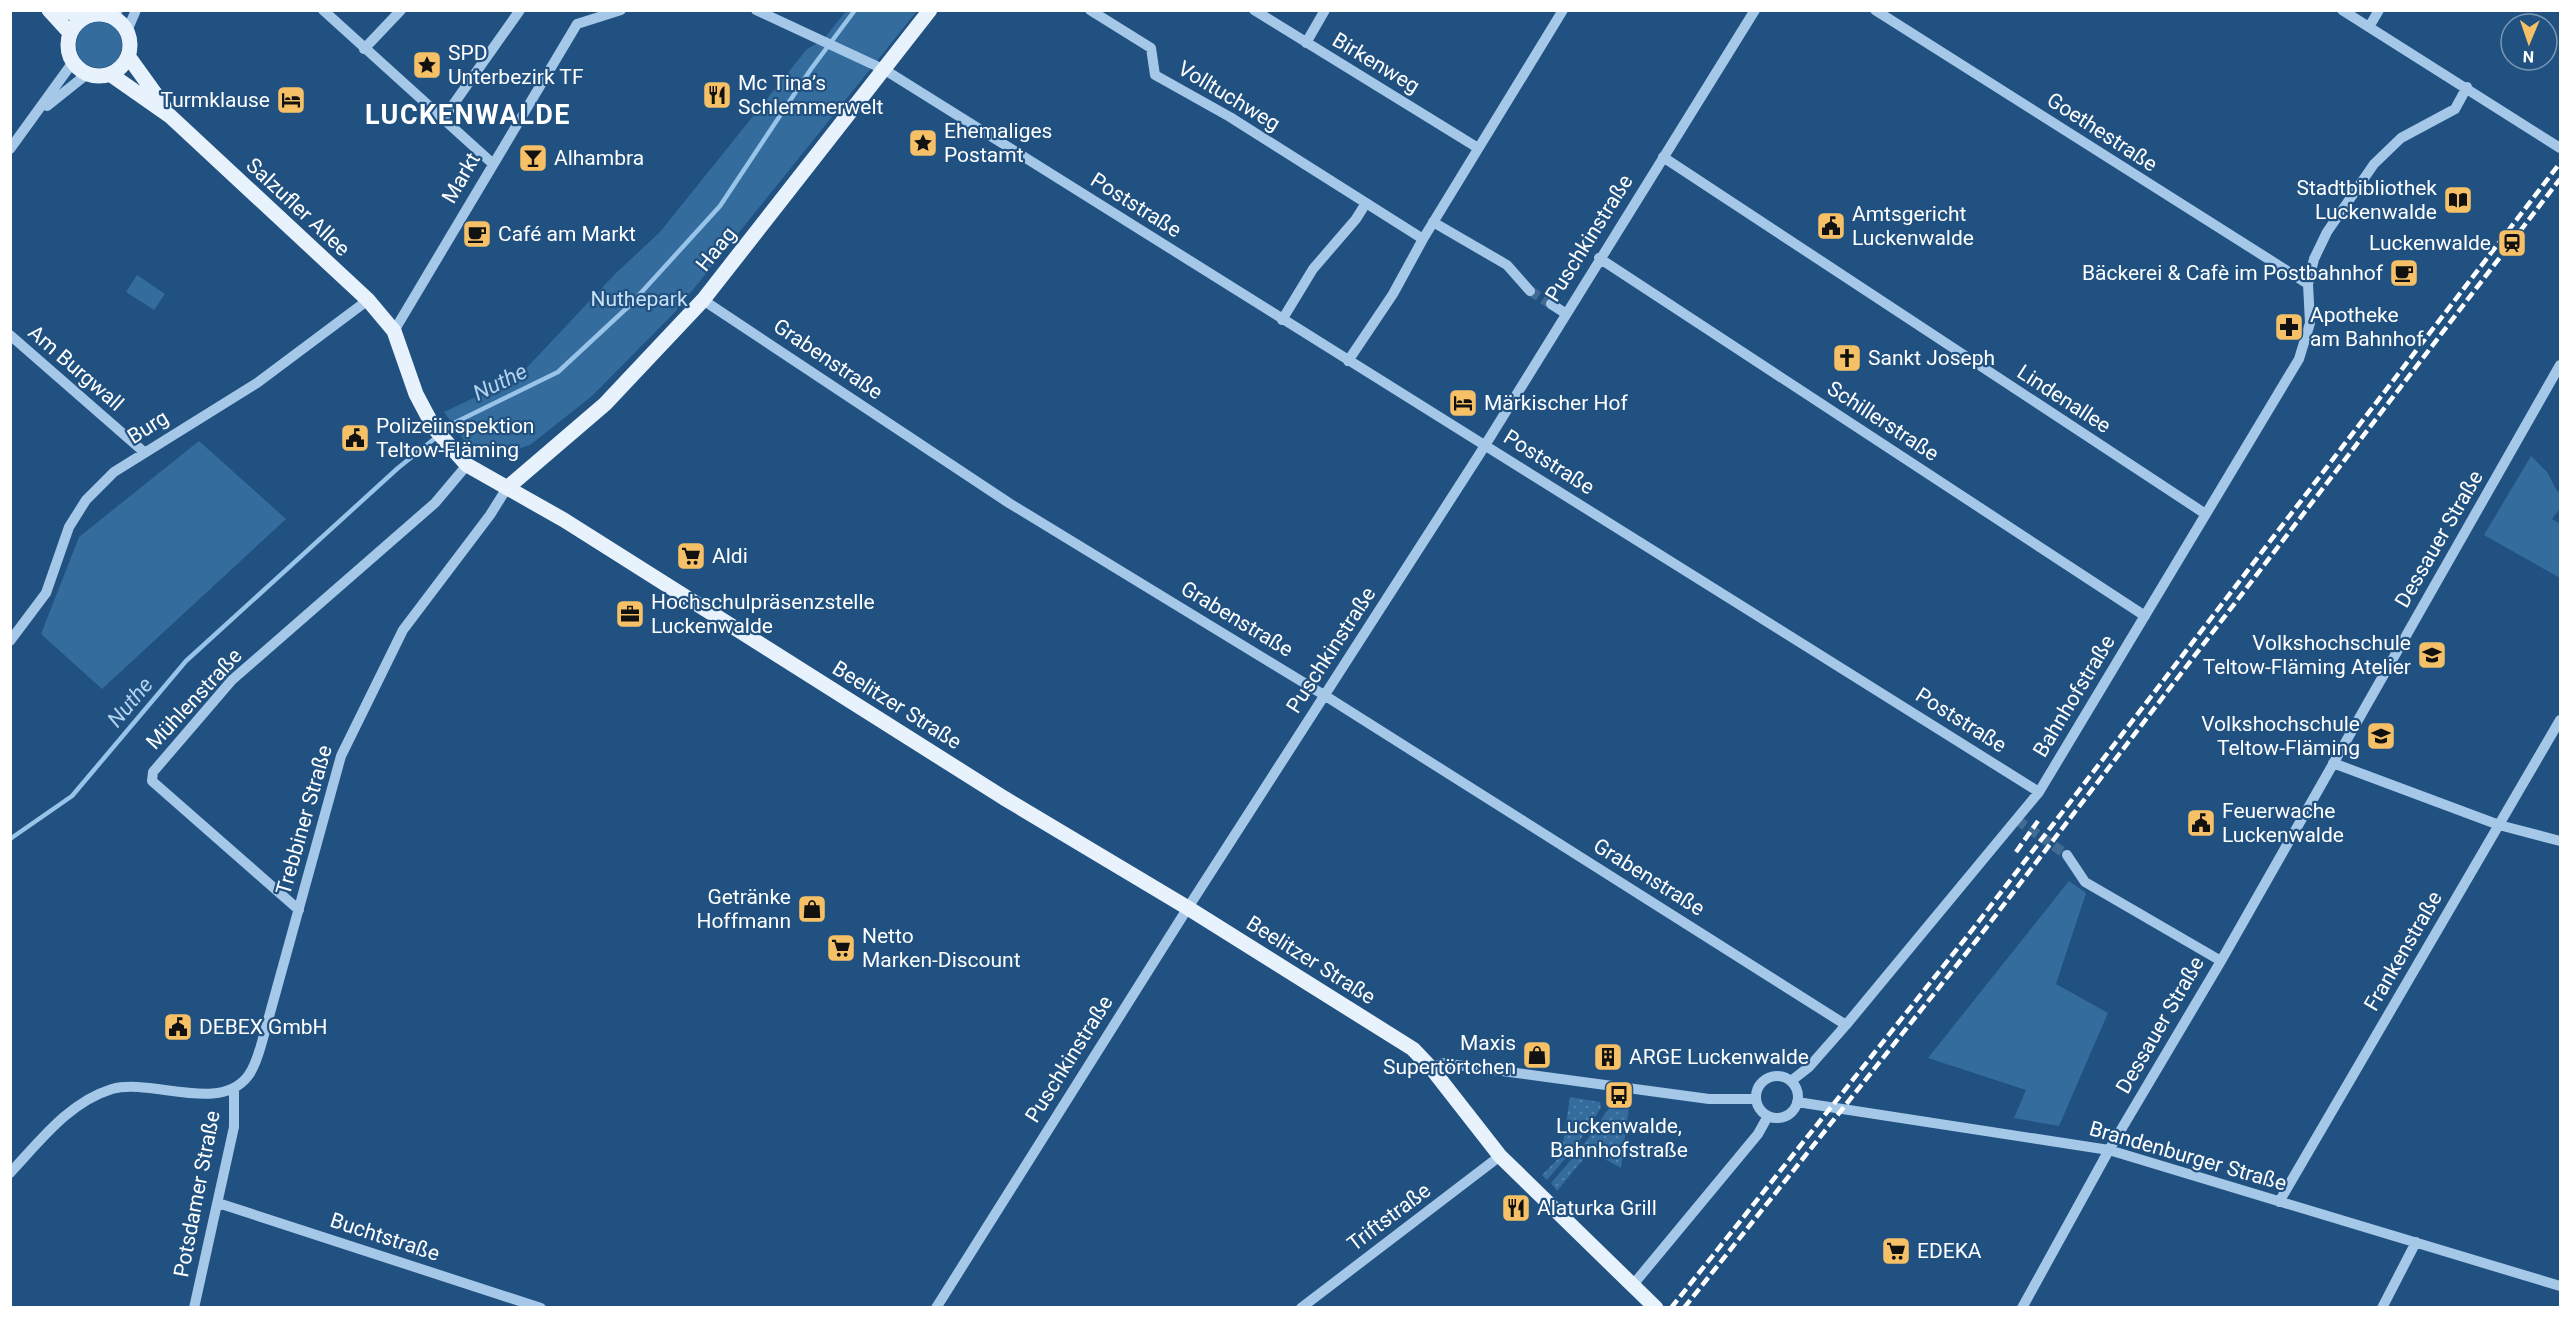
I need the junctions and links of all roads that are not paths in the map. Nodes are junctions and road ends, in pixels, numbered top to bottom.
1 (49, 10) edge
2 (66, 10) edge
3 (136, 10) edge
4 (323, 10) edge
5 (401, 10) edge
6 (520, 10) edge
7 (621, 10) edge
8 (756, 10) edge
9 (930, 10) edge
10 (1090, 10) edge
11 (1254, 10) edge
12 (1324, 10) edge
13 (1563, 10) edge
14 (1755, 10) edge
15 (1875, 10) edge
16 (2342, 10) edge
17 (2379, 10) edge
18 (114, 13) edge
19 (82, 18) junction
20 (2369, 27) junction
21 (127, 31) junction
22 (70, 33) junction
23 (1306, 43) junction
24 (364, 49) junction
25 (128, 56) junction
26 (73, 62) junction
27 (885, 70) junction
28 (87, 74) junction
29 (110, 74) junction
30 (2467, 87) junction
31 (38, 113) junction
32 (170, 116) junction
33 (443, 119) junction
34 (1478, 148) junction
35 (2560, 148) edge
36 (10, 149) edge
37 (1663, 157) junction
38 (492, 164) junction
39 (1366, 203) junction
40 (1434, 222) junction
41 (1423, 239) junction
42 (1599, 258) junction
43 (2308, 284) junction
44 (1530, 291) tunnel mouth
45 (368, 300) junction
46 (703, 300) junction
47 (1551, 304) tunnel mouth
48 (1565, 313) junction
49 (1282, 320) junction
50 (394, 331) junction
51 (10, 335) edge
52 (1348, 361) junction
53 (2560, 365) edge
54 (1485, 445) junction
55 (144, 452) junction
56 (467, 465) junction
57 (507, 488) junction
58 (2204, 513) junction
59 (2145, 616) junction
60 (10, 641) edge
61 (1324, 695) junction
62 (2560, 720) edge
63 (2333, 763) junction
64 (2039, 792) junction
65 (2499, 825) junction
66 (2560, 841) edge
67 (2067, 855) tunnel mouth
68 (1188, 908) junction
69 (299, 910) junction
70 (2221, 961) junction
71 (1846, 1024) junction
72 (1432, 1069) junction
73 (1791, 1081) junction
74 (234, 1088) junction
75 (1756, 1099) junction
76 (1797, 1102) junction
77 (1768, 1116) junction
78 (2109, 1150) junction
79 (1500, 1156) junction
80 (10, 1173) edge
81 (2280, 1202) junction
82 (218, 1203) junction
83 (2416, 1242) junction
84 (1632, 1286) junction
85 (2560, 1286) edge
86 (194, 1308) edge
87 (541, 1308) edge
88 (936, 1308) edge
89 (1301, 1308) edge
90 (1656, 1308) edge
91 (2022, 1308) edge
92 (2382, 1308) edge

1 - 22 main road
2 - 19 main road
3 - 21 street
4 - 24 street
5 - 24 street
6 - 33 street
7 - 38 street, Markt
8 - 27 street
9 - 27 main road, Haag
10 - 39 street, Volltuchweg
11 - 23 street, Birkenweg
12 - 23 street
13 - 34 street
14 - 37 street, Puschkinstraße
15 - 43 street, Goethestraße
16 - 20 street
17 - 20 street
18 - 19 main road
18 - 21 main road
19 - 22 main road
20 - 30 street
21 - 25 main road
22 - 26 main road
23 - 34 street, Birkenweg
24 - 33 street
25 - 29 main road
25 - 32 main road, Salzufler Allee
26 - 28 main road
26 - 31 street
27 - 46 main road, Haag
27 - 49 street, Poststraße
28 - 29 main road
28 - 31 street
29 - 32 main road, Salzufler Allee
30 - 35 street
30 - 43 street, Bahnhofstraße
31 - 36 street
32 - 45 main road, Salzufler Allee
33 - 38 street
34 - 40 street
37 - 42 street, Puschkinstraße
37 - 58 street, Lindenallee
38 - 50 street, Markt
39 - 41 street, Volltuchweg
39 - 49 street
40 - 41 street
40 - 44 street
41 - 52 street
42 - 48 street, Puschkinstraße
42 - 59 street, Schillerstraße
43 - 58 street, Bahnhofstraße
45 - 50 main road, Salzufler Allee
45 - 55 street, Burg
46 - 57 main road, Haag
46 - 61 street, Grabenstraße
47 - 48 street
48 - 54 street, Puschkinstraße
49 - 52 street, Poststraße
50 - 56 main road, Beelitzer Straße
51 - 55 street, Am Burgwall
52 - 54 street, Poststraße
53 - 63 street, Dessauer Straße
54 - 61 street, Puschkinstraße
54 - 64 street, Poststraße
55 - 60 street, Burg
56 - 57 main road, Beelitzer Straße
56 - 69 street, Mühlenstraße
57 - 68 main road, Beelitzer Straße
57 - 69 street, Trebbiner Straße
58 - 59 street, Bahnhofstraße
59 - 64 street, Bahnhofstraße
61 - 68 street, Puschkinstraße
61 - 71 street, Grabenstraße
62 - 65 street, Frankenstraße
63 - 65 street
63 - 70 street, Dessauer Straße
64 - 71 street, Bahnhofstraße
65 - 66 street
65 - 81 street, Frankenstraße
67 - 70 street
68 - 72 main road, Beelitzer Straße
68 - 88 street, Puschkinstraße
69 - 74 street, Trebbiner Straße
70 - 78 street, Dessauer Straße
71 - 73 street, Bahnhofstraße
72 - 75 street
72 - 79 main road, Beelitzer Straße
73 - 75 street
73 - 76 street
74 - 80 street
74 - 82 street, Potsdamer Straße
75 - 77 street
76 - 77 street
76 - 78 street, Brandenburger Straße
77 - 84 street
78 - 81 street, Brandenburger Straße
78 - 91 street, Dessauer Straße
79 - 84 main road, Beelitzer Straße
79 - 89 street, Triftstraße
81 - 83 street, Brandenburger Straße
82 - 86 street, Potsdamer Straße
82 - 87 street, Buchtstraße
83 - 85 street, Brandenburger Straße
83 - 92 street
84 - 90 main road, Beelitzer Straße

